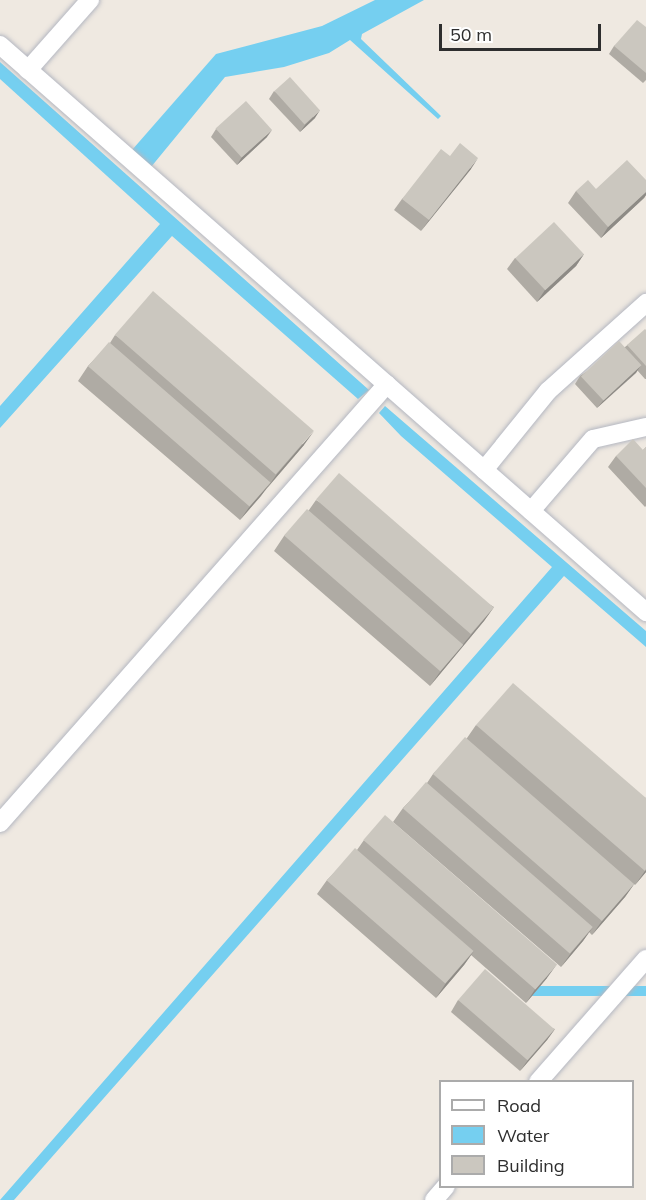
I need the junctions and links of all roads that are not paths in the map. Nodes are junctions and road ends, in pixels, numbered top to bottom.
1 (90, 0) edge
2 (0, 45) edge
3 (28, 70) junction
4 (646, 303) edge
5 (387, 384) junction
6 (646, 427) edge
7 (484, 470) junction
8 (531, 511) junction
9 (646, 612) edge
10 (0, 823) edge
11 (646, 959) edge
12 (540, 1080) edge
13 (444, 1188) edge
14 (434, 1200) edge

1 - 3 street
2 - 3 street
3 - 5 street
4 - 7 street
5 - 7 street
5 - 10 street
6 - 8 street
7 - 8 street
8 - 9 street
11 - 12 street
13 - 14 street

